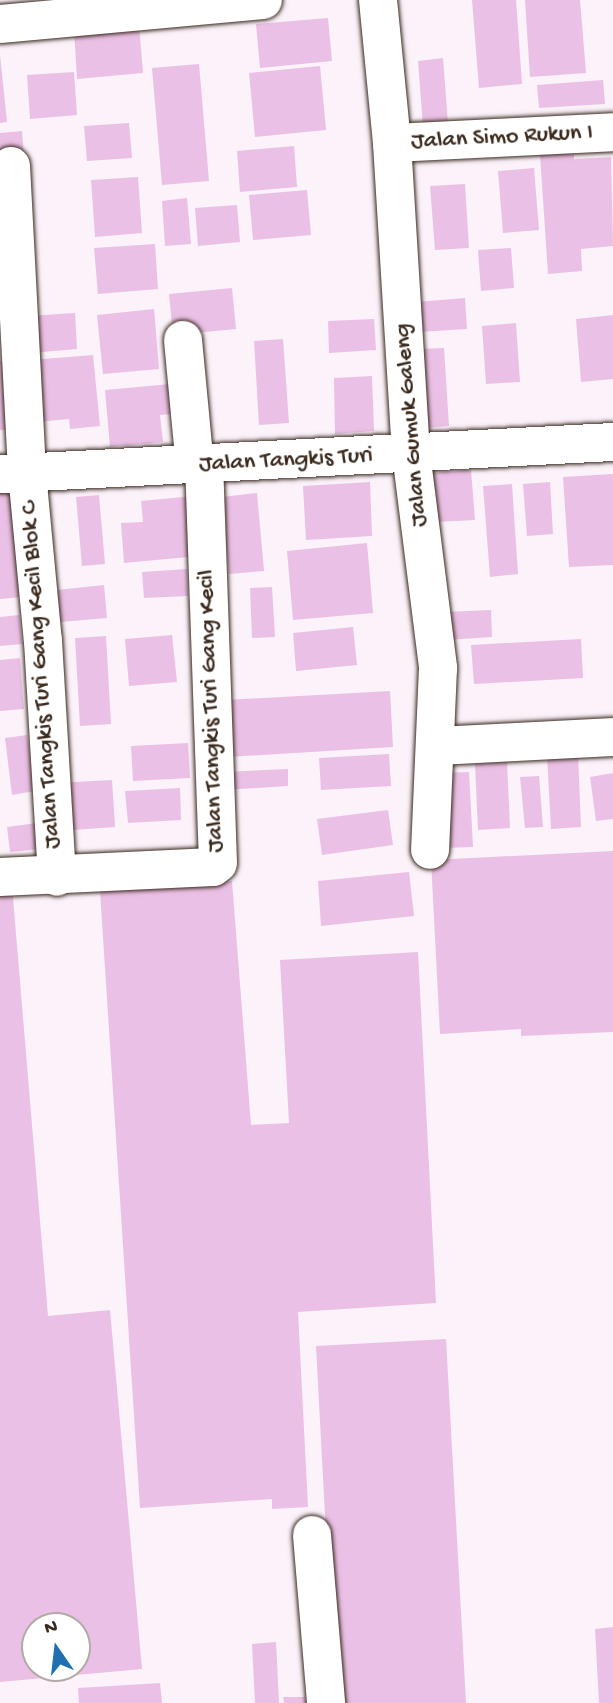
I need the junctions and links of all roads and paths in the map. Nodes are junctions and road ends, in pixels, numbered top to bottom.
1 (264, 0) edge
2 (378, 0) edge
3 (0, 24) edge
4 (613, 132) edge
5 (392, 143) junction
6 (11, 166) dead end
7 (183, 340) dead end
8 (613, 442) edge
9 (411, 453) junction
10 (200, 466) junction
11 (13, 474) edge
12 (613, 737) edge
13 (437, 746) junction
14 (430, 850) dead end
15 (0, 877) edge
16 (57, 877) junction
17 (312, 1535) dead end
18 (326, 1703) edge

1 - 3 street
2 - 5 street, Jalan Gumuk Galeng
4 - 5 street, Jalan Simo Rukun I
5 - 9 street, Jalan Gumuk Galeng
6 - 11 street, Jalan Tangkis Turi Gang Kecil Blok C
7 - 10 street
8 - 9 street, Jalan Tangkis Turi
9 - 10 street, Jalan Tangkis Turi
9 - 13 street, Jalan Gumuk Galeng
10 - 11 street, Jalan Tangkis Turi
10 - 16 street, Jalan Tangkis Turi Gang Kecil
11 - 16 street, Jalan Tangkis Turi Gang Kecil Blok C
12 - 13 street
13 - 14 street, Jalan Gumuk Galeng
15 - 16 street, Jalan Tangkis Turi Gang Kecil
17 - 18 street

